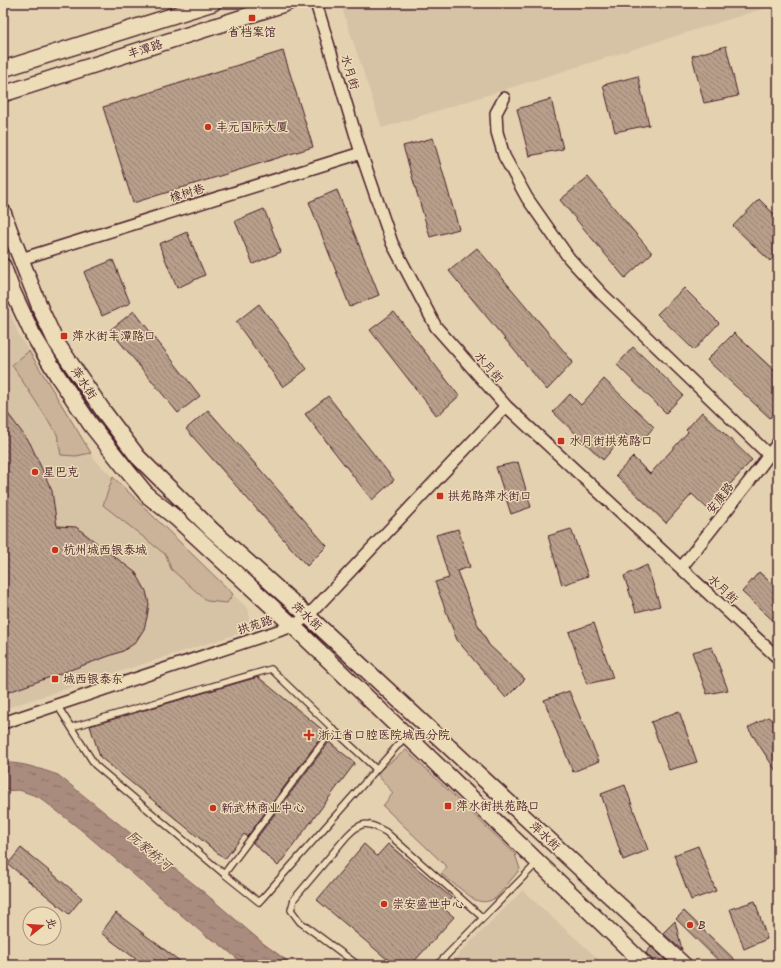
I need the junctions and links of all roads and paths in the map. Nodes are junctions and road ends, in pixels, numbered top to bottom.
1 (213, 3) edge
2 (287, 3) edge
3 (316, 3) edge
4 (3, 69) edge
5 (3, 94) edge
6 (504, 98) dead end
7 (361, 153) junction
8 (3, 212) edge
9 (21, 259) junction
10 (3, 266) edge
11 (506, 406) junction
12 (778, 444) edge
13 (770, 455) junction
14 (681, 568) junction
15 (308, 616) junction
16 (293, 626) junction
17 (778, 658) edge
18 (57, 705) junction
19 (3, 723) edge
20 (72, 727) junction
21 (333, 729) junction
22 (406, 736) dead end
23 (376, 769) junction
24 (538, 862) junction
25 (224, 874) junction
26 (483, 918) junction
27 (358, 965) edge
28 (436, 965) edge
29 (645, 965) edge
30 (684, 965) edge

1 - 4 main road, 丰潭路
2 - 5 main road, 丰潭路
3 - 7 street, 水月街
6 - 13 street
7 - 9 street, 橡树巷
7 - 11 street, 水月街
8 - 9 main road, 萍水街
9 - 15 main road, 萍水街
10 - 16 main road, 萍水街
11 - 14 street, 水月街
11 - 15 street, 拱苑路
12 - 13 street, 安康路
13 - 14 street, 安康路
14 - 17 street, 水月街
15 - 16 street, 拱苑路
15 - 30 main road, 萍水街
16 - 18 street, 拱苑路
16 - 24 main road, 萍水街
18 - 19 street, 拱苑路
18 - 20 lane
20 - 21 lane
20 - 25 lane
21 - 23 lane
21 - 25 lane
22 - 23 lane
23 - 25 lane
24 - 26 lane
24 - 29 main road, 萍水街
26 - 27 lane
26 - 28 lane

